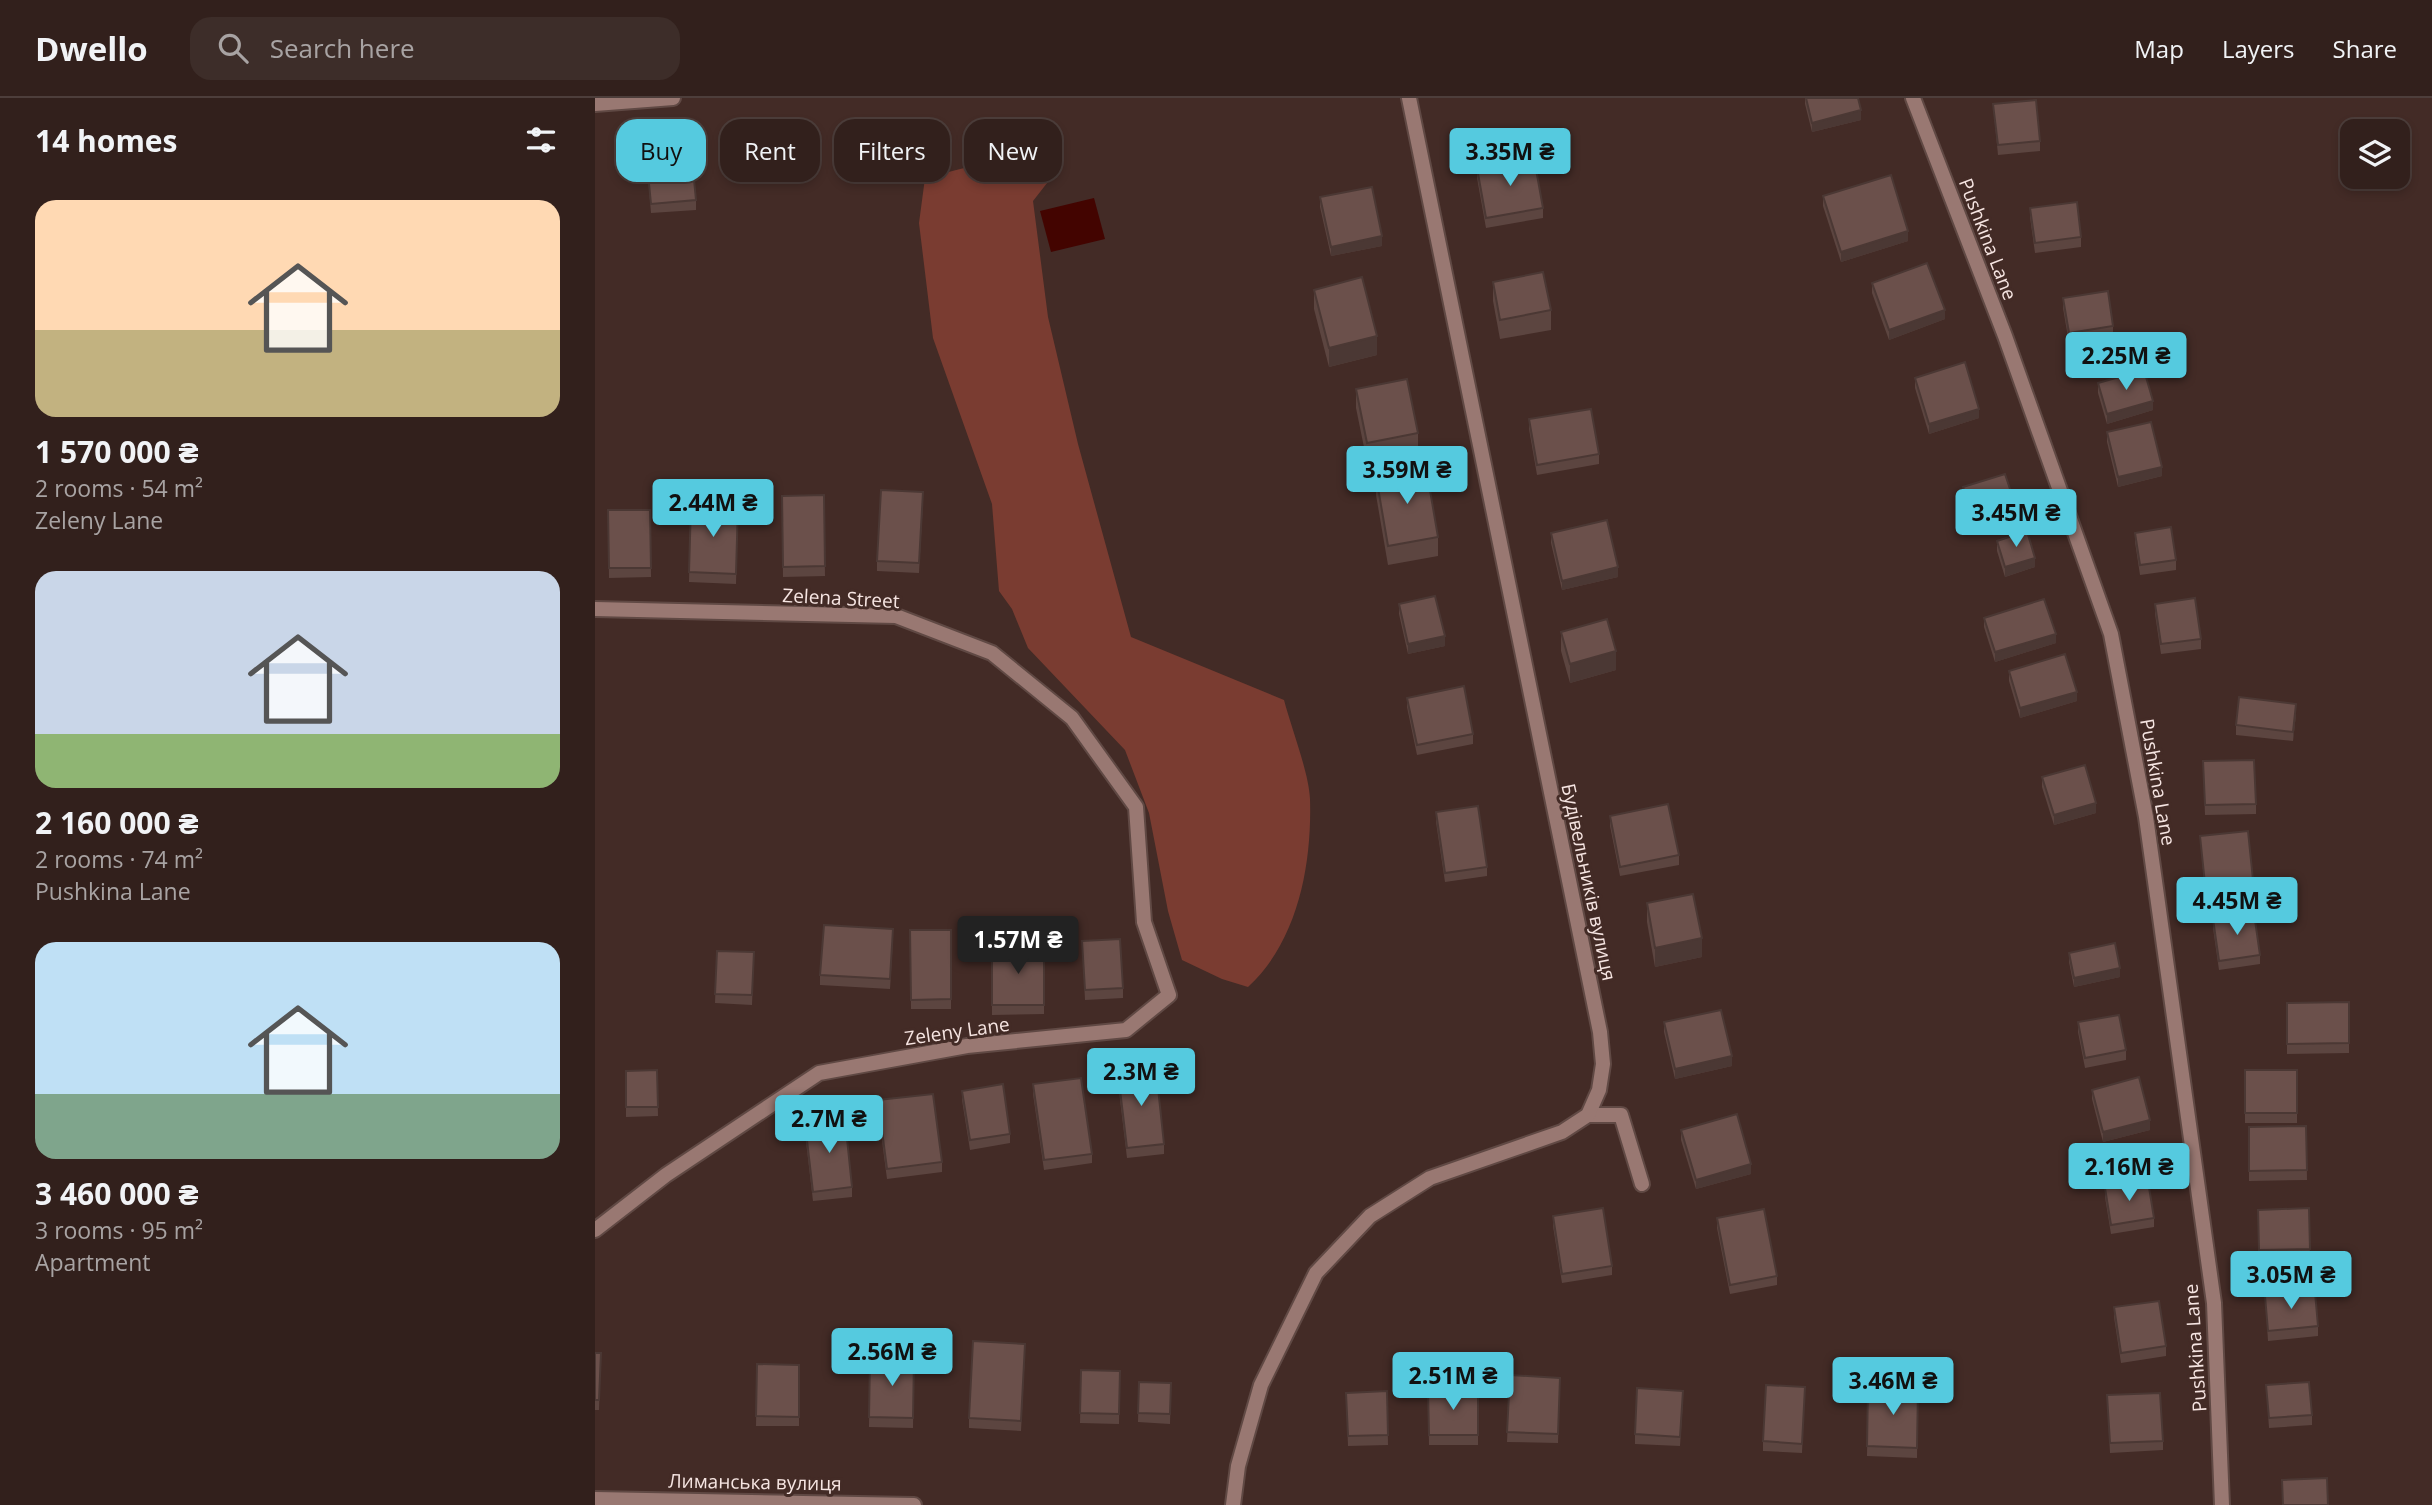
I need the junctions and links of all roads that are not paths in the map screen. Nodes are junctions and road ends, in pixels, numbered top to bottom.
1 (673, 98) edge
2 (1409, 98) edge
3 (1913, 98) edge
4 (595, 104) edge
5 (595, 609) edge
6 (1136, 807) joint
7 (1588, 1115) junction
8 (1642, 1184) dead end
9 (595, 1230) edge
10 (595, 1499) edge
11 (914, 1505) edge
12 (1233, 1505) edge
13 (2222, 1505) edge

1 - 4 street
2 - 7 street, Будівельників вулиця
3 - 13 street, Pushkina Lane
5 - 6 street, Zelena Street
6 - 9 street, Zeleny Lane
7 - 8 street
7 - 12 street
10 - 11 street, Лиманська вулиця

